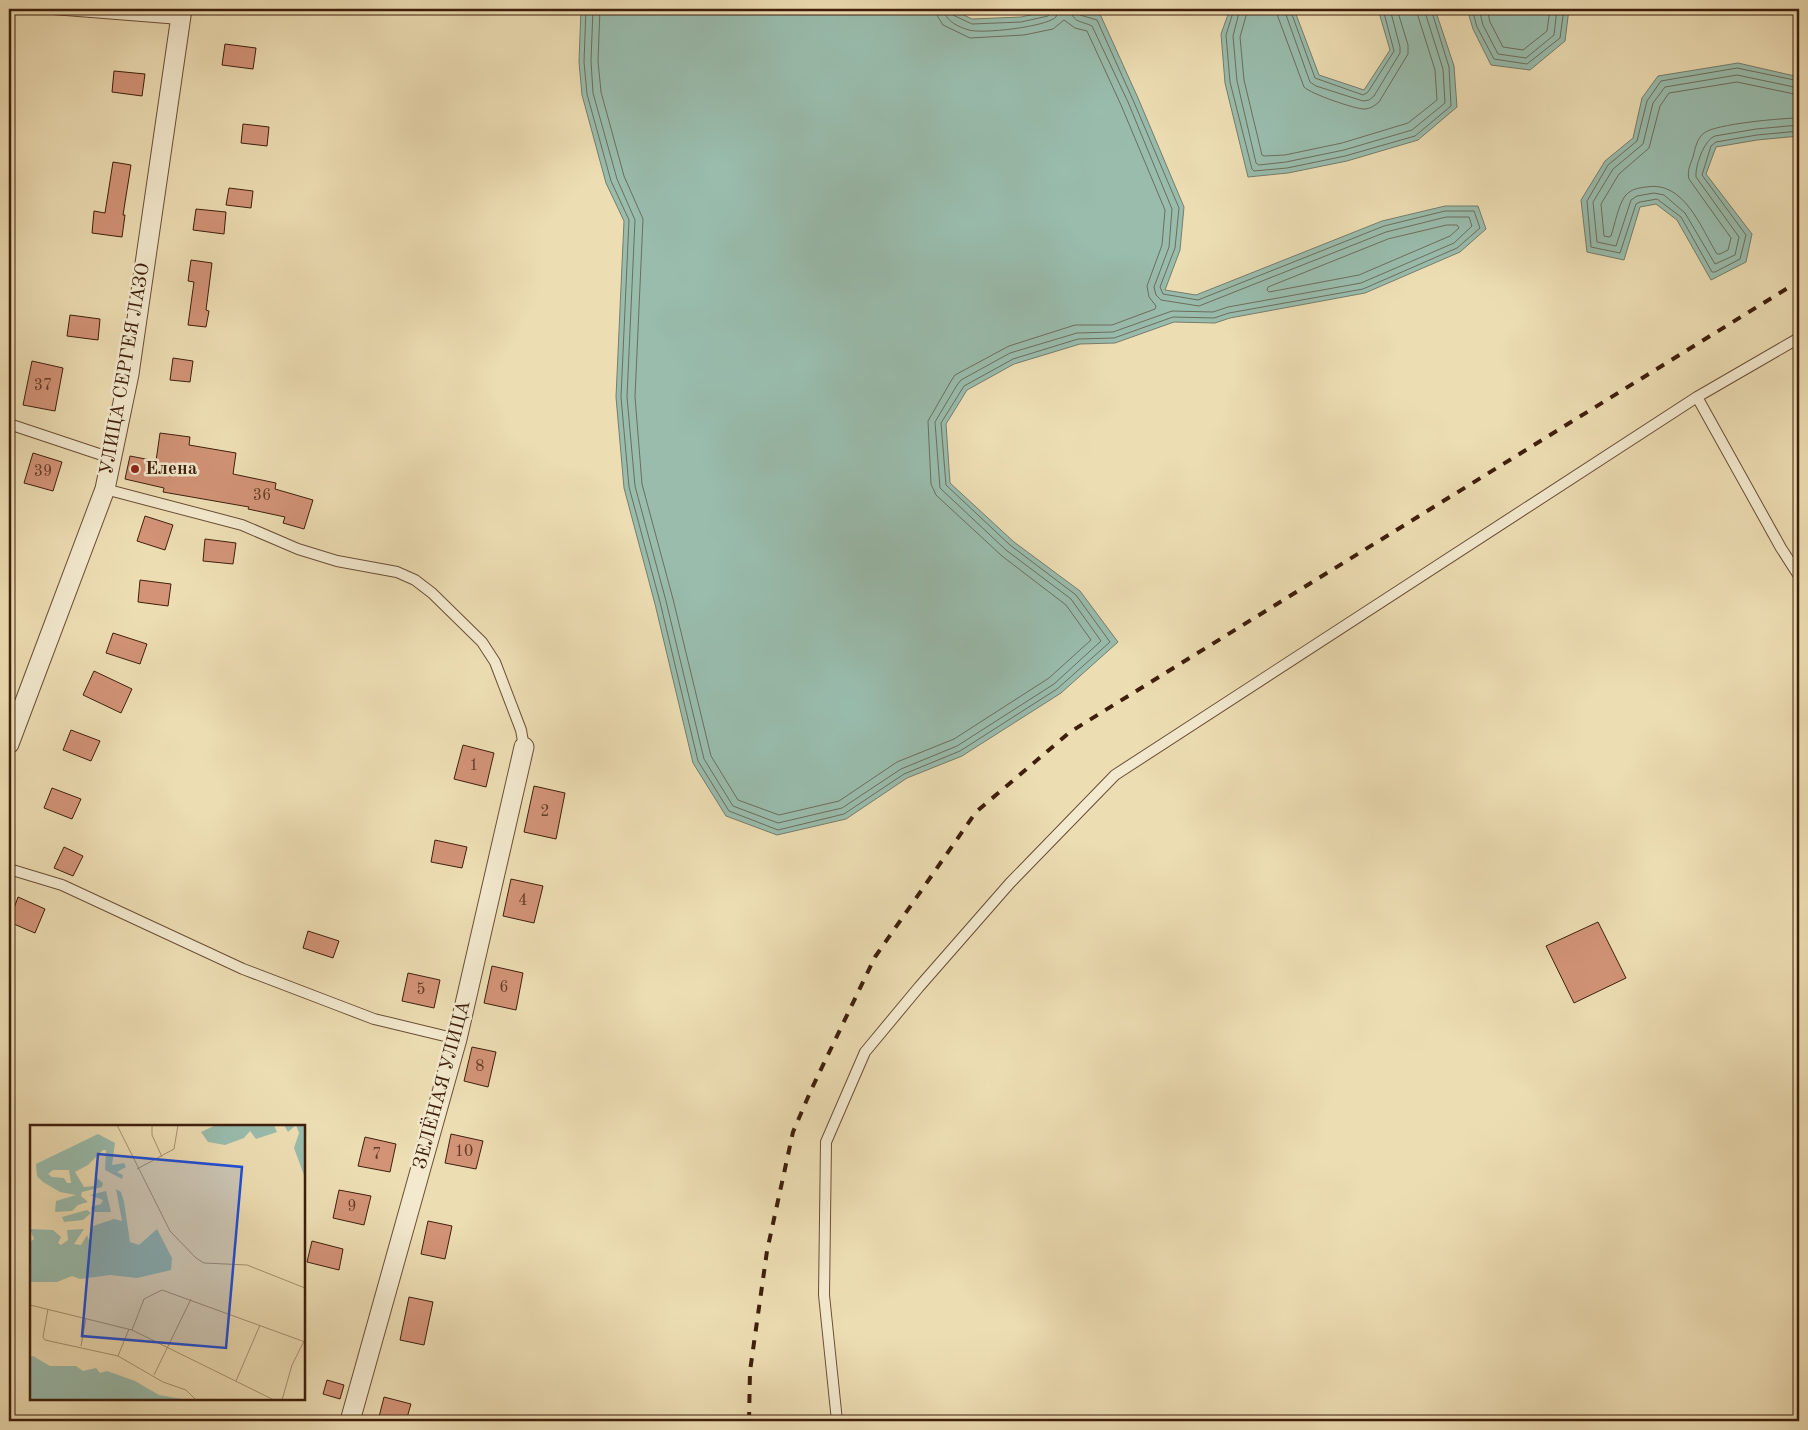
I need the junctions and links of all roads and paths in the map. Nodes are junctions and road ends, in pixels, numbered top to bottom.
1 (53, 9) edge
2 (181, 14) edge
3 (1799, 338) edge
4 (1697, 397) junction
5 (9, 424) edge
6 (111, 458) junction
7 (105, 489) junction
8 (1799, 576) edge
9 (9, 744) edge
10 (524, 747) joint
11 (9, 869) edge
12 (457, 1039) junction
13 (350, 1421) edge
14 (837, 1421) edge

1 - 2 lane
2 - 6 street, УЛИЦА СЕРГЕЯ ЛАЗО
3 - 4 lane
4 - 8 lane
4 - 14 lane
5 - 6 lane
6 - 7 street, УЛИЦА СЕРГЕЯ ЛАЗО
7 - 9 street, УЛИЦА СЕРГЕЯ ЛАЗО
7 - 10 lane
10 - 12 street, ЗЕЛЁНАЯ УЛИЦА
11 - 12 lane
12 - 13 street, ЗЕЛЁНАЯ УЛИЦА

